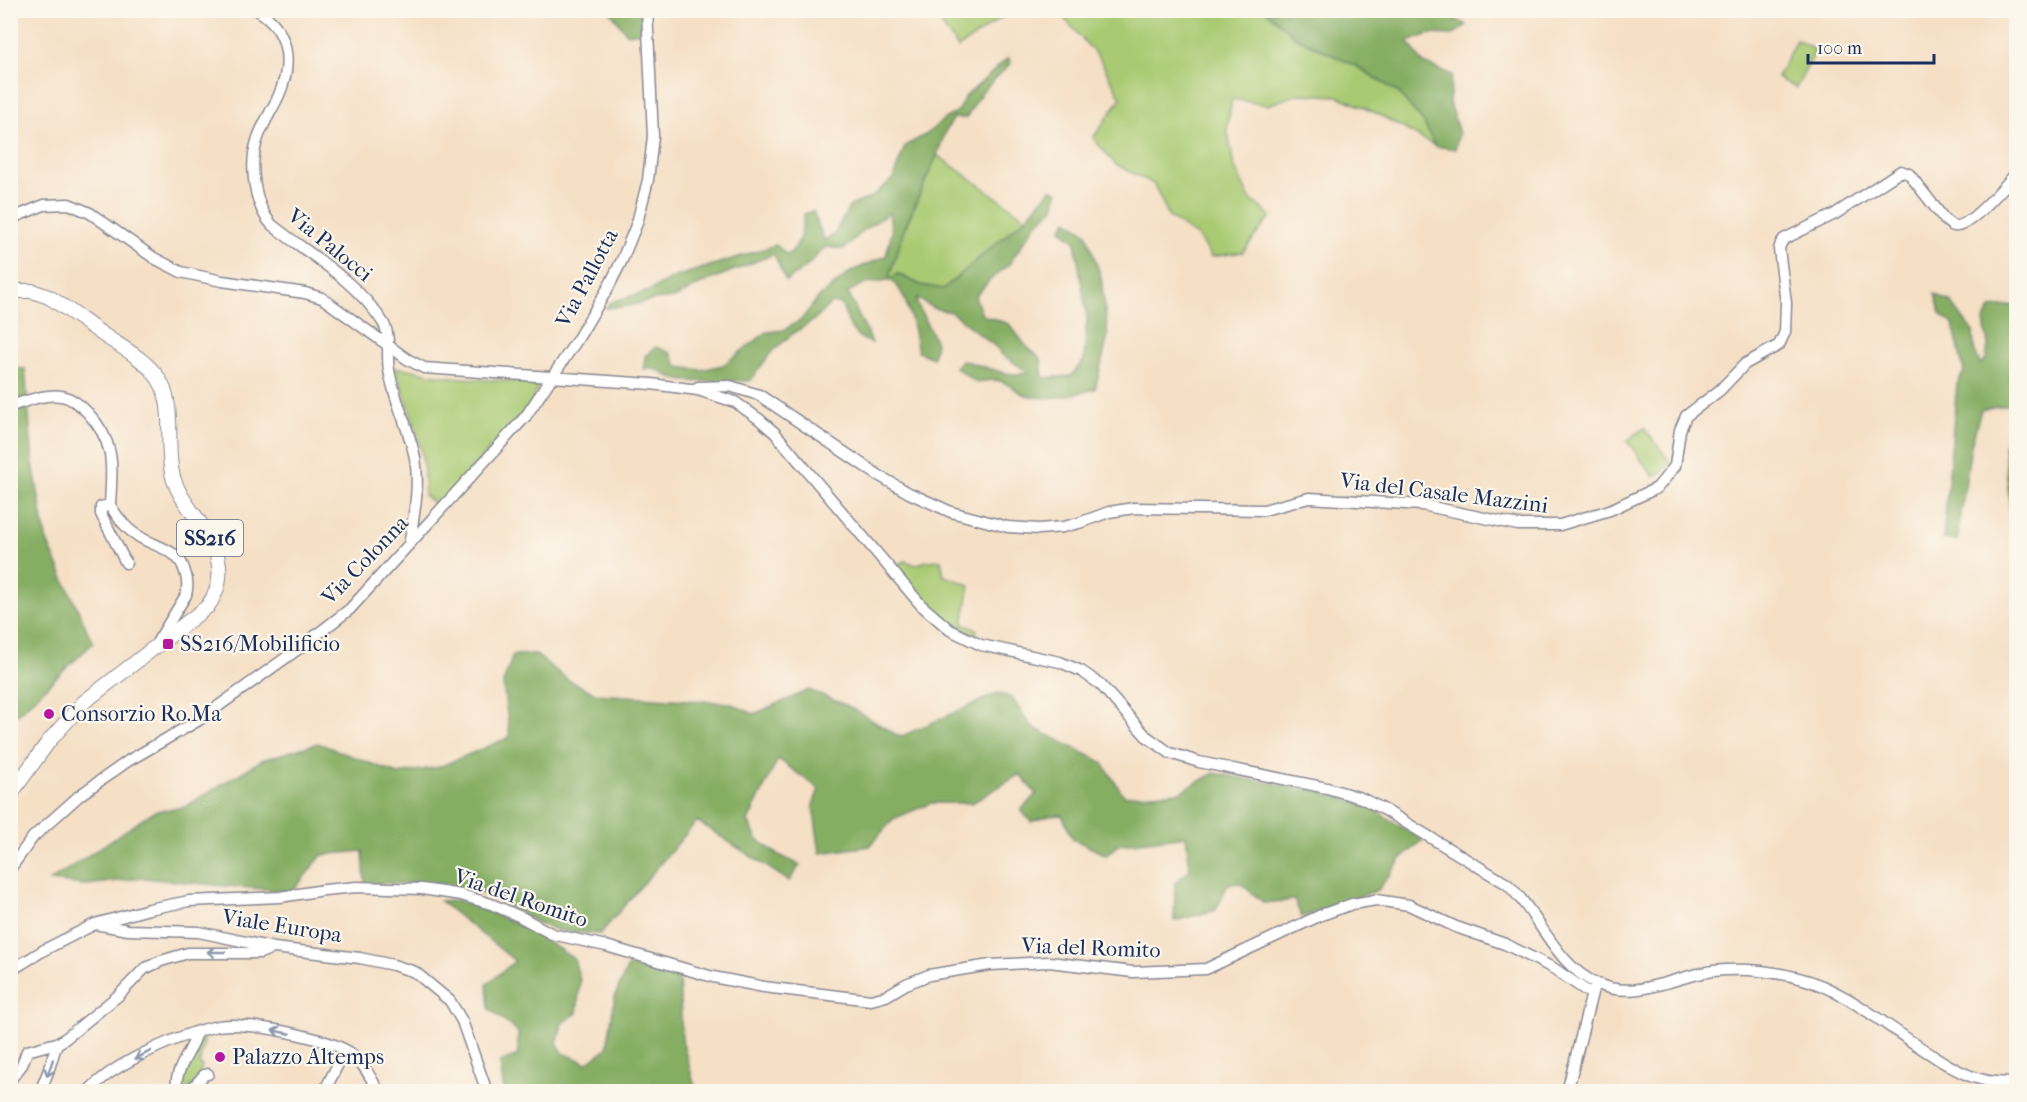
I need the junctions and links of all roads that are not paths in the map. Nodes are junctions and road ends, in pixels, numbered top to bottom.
1 (257, 10) edge
2 (647, 10) edge
3 (2016, 173) edge
4 (10, 219) edge
5 (10, 291) edge
6 (388, 345) junction
7 (549, 378) junction
8 (690, 389) junction
9 (10, 406) edge
10 (110, 505) junction
11 (410, 542) junction
12 (126, 563) dead end
13 (155, 646) junction
14 (10, 795) edge
15 (10, 869) edge
16 (94, 924) junction
17 (274, 948) junction
18 (10, 971) edge
19 (1595, 983) junction
20 (1591, 994) junction
21 (197, 1032) junction
22 (61, 1040) junction
23 (345, 1050) junction
24 (208, 1074) dead end
25 (10, 1080) edge
26 (2016, 1083) edge
27 (40, 1092) edge
28 (88, 1092) edge
29 (186, 1092) edge
30 (324, 1092) edge
31 (379, 1092) edge
32 (488, 1092) edge
33 (1567, 1092) edge

1 - 6 street, Via Palocci
2 - 7 street, Via Pallotta
3 - 8 street, Via del Casale Mazzini
4 - 6 street
5 - 13 main road, SS216
6 - 7 street
6 - 11 street, Via Palocci
7 - 8 street
7 - 11 street, Via Colonna
8 - 19 street
9 - 10 street
10 - 12 street
10 - 13 street
11 - 15 street, Via Colonna
13 - 14 main road, SS216
16 - 17 street, Viale Europa
16 - 18 street
16 - 20 street, Via del Romito
17 -> 22 street
17 - 32 street, Viale Europa
19 - 20 street
19 - 26 street
20 - 33 street
23 -> 21 street
21 -> 28 street
21 - 29 street
22 - 25 street
22 -> 27 street
23 - 30 street
23 - 31 street
24 - 29 street

